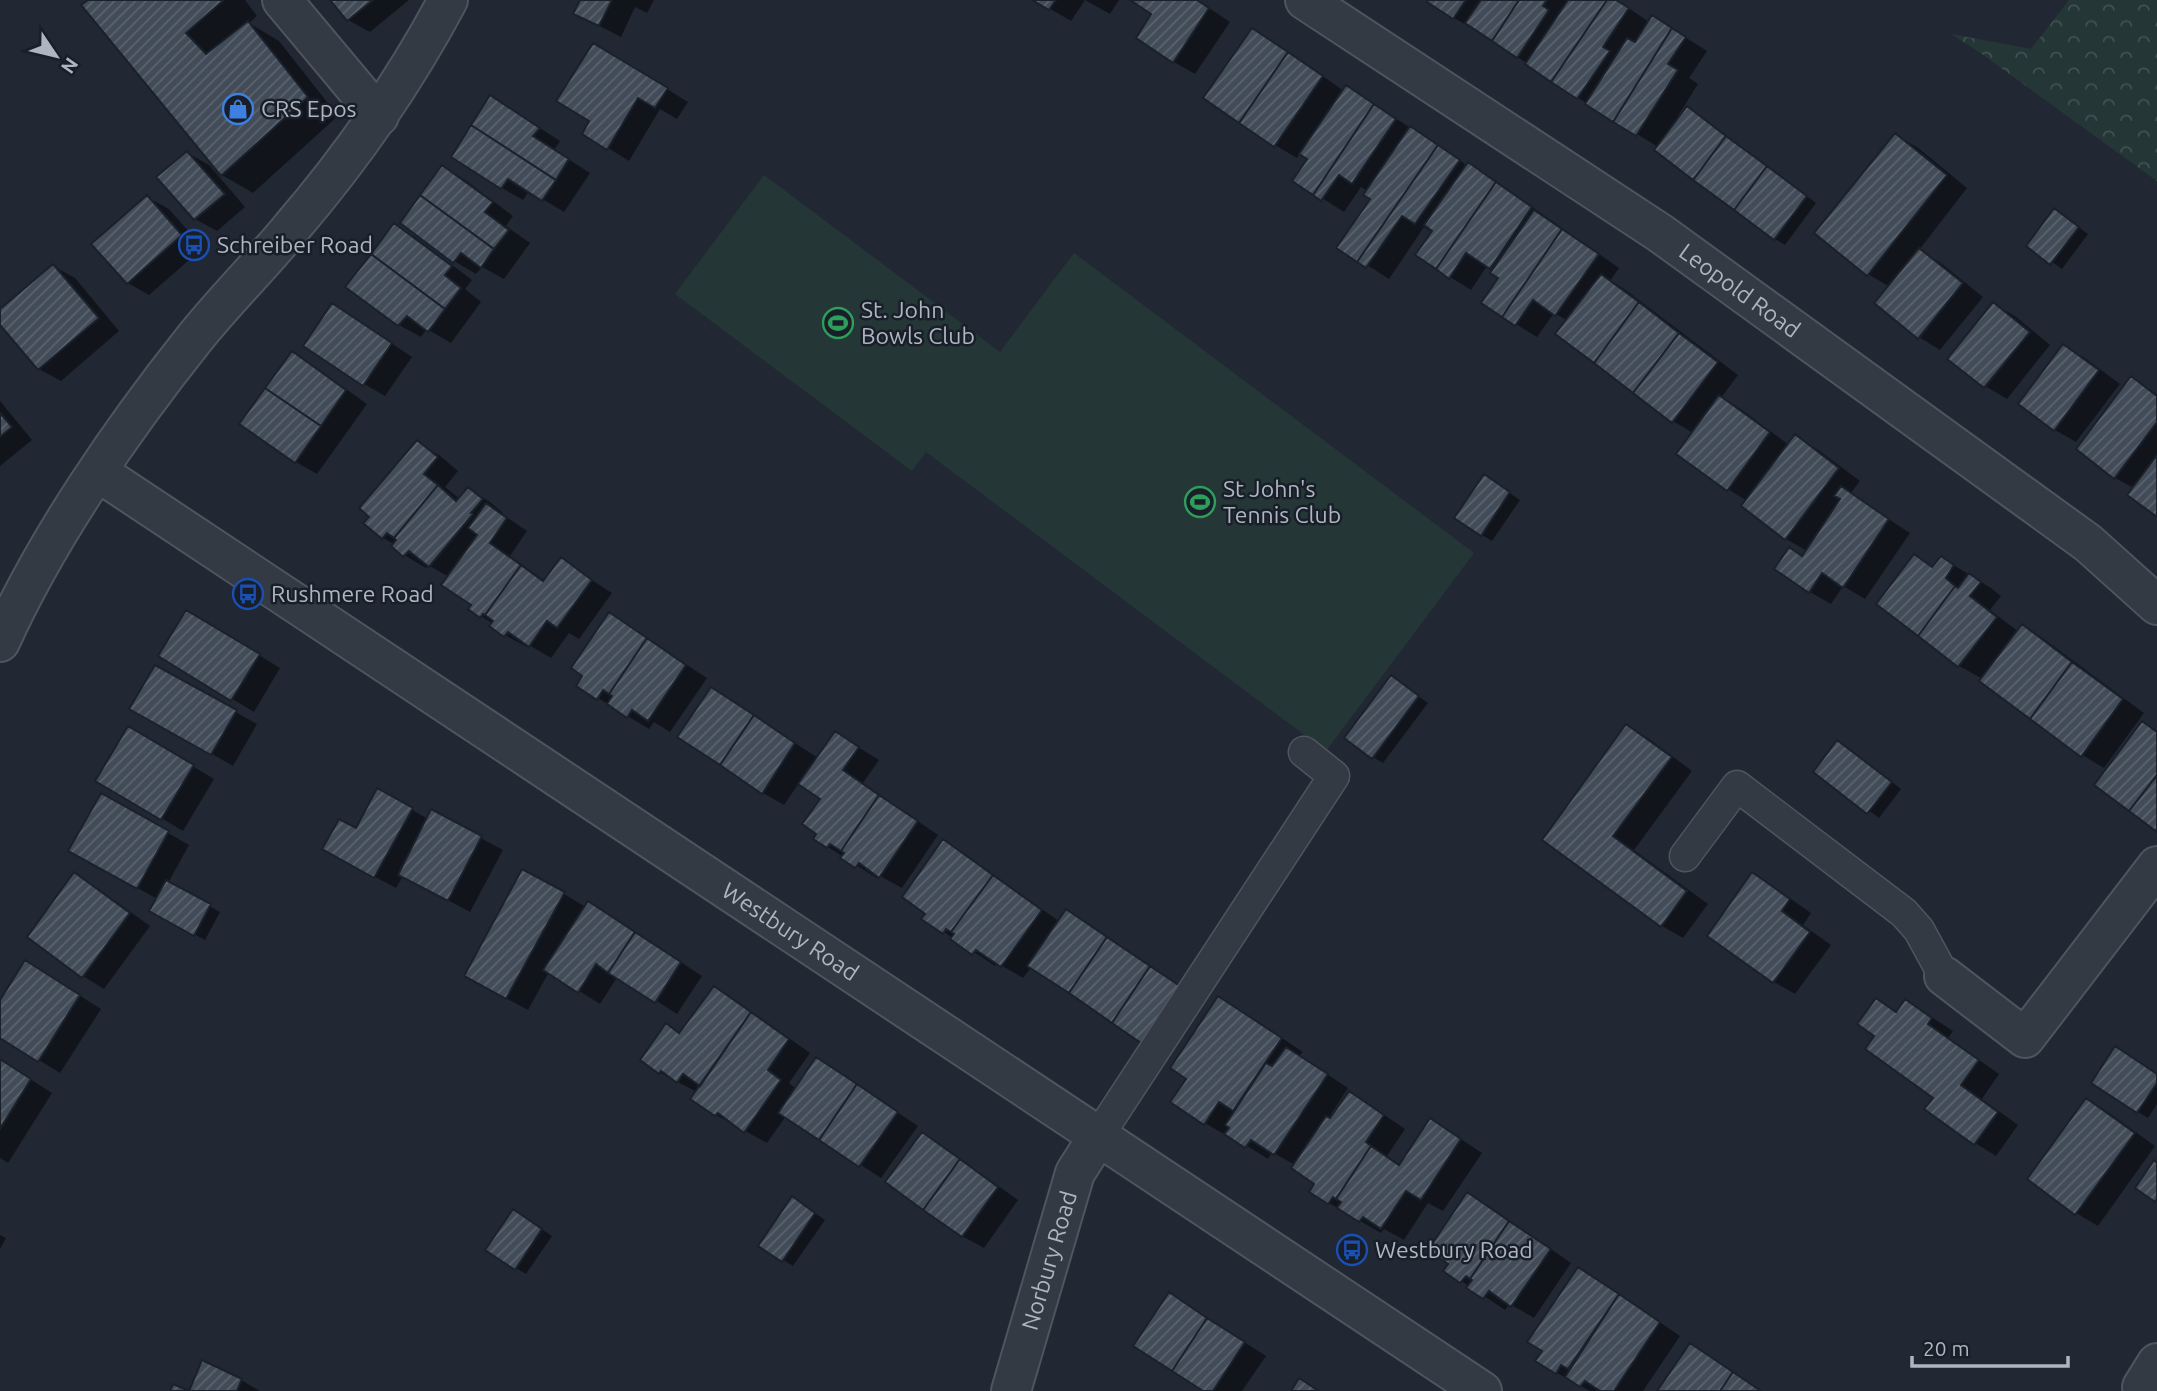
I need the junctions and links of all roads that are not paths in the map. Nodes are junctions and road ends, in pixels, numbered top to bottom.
1 (282, 0) edge
2 (448, 0) edge
3 (1305, 0) edge
4 (379, 116) junction
5 (98, 472) junction
6 (2157, 605) edge
7 (2, 628) edge
8 (1304, 752) dead end
9 (1685, 856) dead end
10 (2157, 866) edge
11 (1944, 976) joint
12 (1099, 1135) junction
13 (2157, 1363) edge
14 (1011, 1391) edge
15 (1482, 1391) edge
16 (2148, 1391) edge

1 - 4 street
2 - 4 street
3 - 6 street, Leopold Road
4 - 5 street
5 - 7 street
5 - 12 street, Westbury Road
8 - 12 lane
9 - 11 lane
10 - 11 street
12 - 14 street, Norbury Road
12 - 15 street, Westbury Road
13 - 16 street

